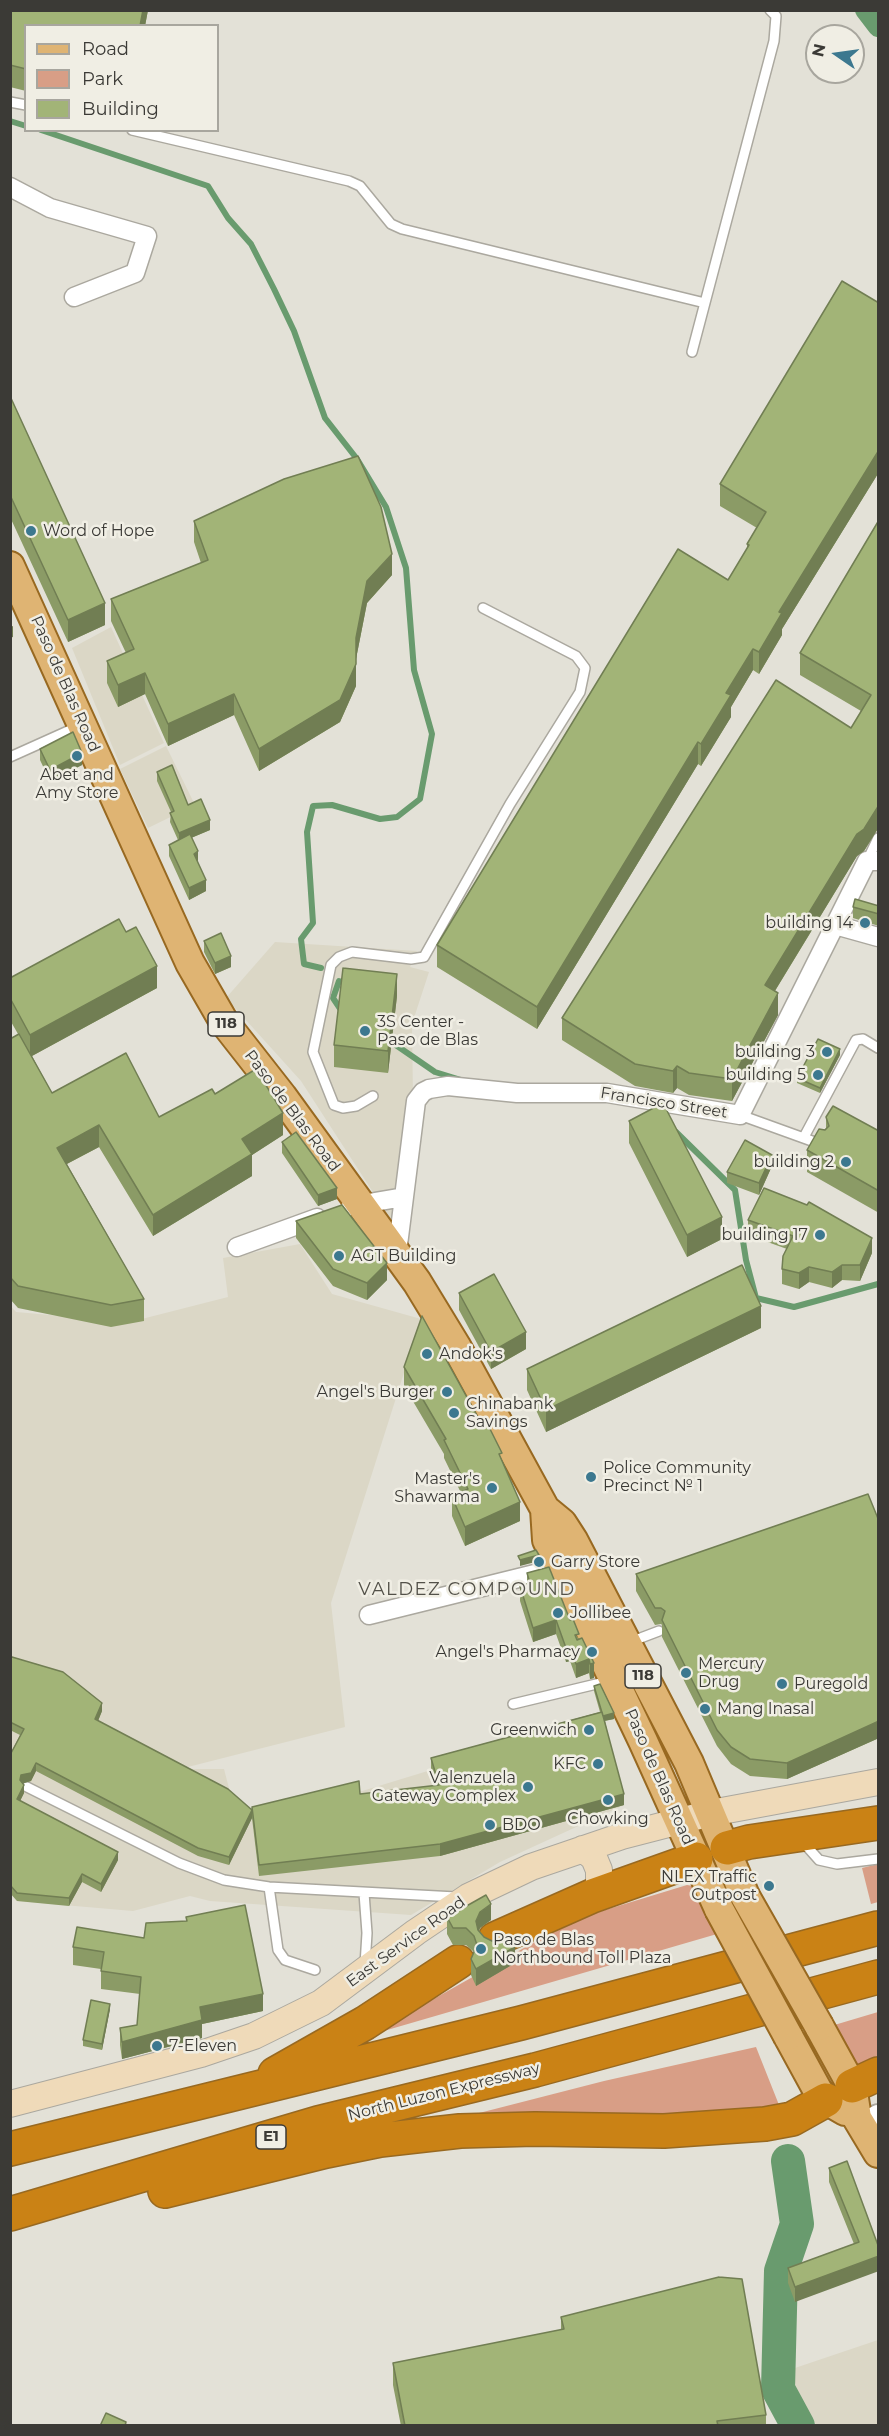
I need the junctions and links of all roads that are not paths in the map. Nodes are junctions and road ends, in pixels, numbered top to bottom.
1 (770, 10) edge
2 (141, 132) edge
3 (10, 187) edge
4 (74, 297) dead end
5 (705, 303) junction
6 (692, 352) dead end
7 (14, 583) edge
8 (483, 608) dead end
9 (83, 725) junction
10 (10, 758) edge
11 (879, 838) edge
12 (873, 861) edge
13 (835, 925) junction
14 (879, 937) edge
15 (879, 1048) edge
16 (373, 1096) dead end
17 (740, 1115) junction
18 (804, 1137) junction
19 (823, 1145) edge
20 (404, 1197) junction
21 (360, 1203) junction
22 (237, 1247) dead end
23 (397, 1252) junction
24 (545, 1509) junction
25 (560, 1567) junction
26 (369, 1615) dead end
27 (659, 1631) dead end
28 (626, 1644) junction
29 (614, 1679) junction
30 (513, 1704) dead end
31 (879, 1782) edge
32 (27, 1787) dead end
33 (711, 1813) junction
34 (680, 1821) junction
35 (879, 1823) edge
36 (795, 1834) junction
37 (727, 1848) junction
38 (583, 1849) junction
39 (696, 1859) junction
40 (879, 1859) edge
41 (269, 1887) junction
42 (364, 1893) junction
43 (592, 1896) junction
44 (468, 1897) junction
45 (879, 1928) edge
46 (495, 1939) edge
47 (458, 1962) dead end
48 (315, 1970) dead end
49 (364, 1973) junction
50 (879, 1977) edge
51 (852, 2087) edge
52 (10, 2104) edge
53 (866, 2120) edge
54 (98, 2126) junction
55 (10, 2149) edge
56 (879, 2153) edge
57 (10, 2214) edge
58 (10, 2222) edge

1 - 5 lane
2 - 5 lane
3 - 4 street
5 - 6 lane
7 - 9 main road, Paso de Blas Road / 118
8 - 16 lane
9 - 10 lane
9 - 21 main road, Paso de Blas Road / 118
11 - 12 lane, Francisco Street
12 - 13 street, Francisco Street
13 - 14 street
13 - 17 street, Francisco Street
15 - 18 lane
17 - 18 lane
17 - 20 street, Francisco Street
18 - 19 lane
20 - 21 street
20 - 23 street, Francisco Street
21 - 22 street
21 - 23 main road, Paso de Blas Road / 118
23 - 24 main road, Paso de Blas Road / 118
24 - 25 main road, Paso de Blas Road / 118
24 - 28 main road, Paso de Blas Road / 118
25 - 26 street
25 - 29 main road, Paso de Blas Road / 118
27 - 28 lane
28 - 33 main road, Paso de Blas Road / 118
29 - 30 lane
29 - 34 main road, Paso de Blas Road / 118
31 - 33 main road, East Service Road
32 - 41 lane
33 - 34 main road, East Service Road
33 - 37 main road, Paso de Blas Road / 118
34 - 38 main road, East Service Road
34 - 39 main road, Paso de Blas Road / 118
35 - 36 highway
36 - 37 highway
36 - 40 lane
37 - 39 main road
37 - 51 main road, Paso de Blas Road / 118, bridge
38 - 43 main road
38 - 44 main road, East Service Road
39 - 43 highway
39 - 51 main road, Paso de Blas Road / 118, bridge
41 - 42 lane
41 - 48 lane
42 - 44 lane
42 - 49 lane
43 - 46 highway
44 - 49 main road, East Service Road
45 - 54 highway
47 - 54 highway
49 - 52 main road, East Service Road
50 - 57 highway, North Luzon Expressway / E1
51 - 53 main road, Paso de Blas Road / 118
51 - 58 highway
53 - 56 main road, Paso de Blas Road / 118
54 - 55 highway

